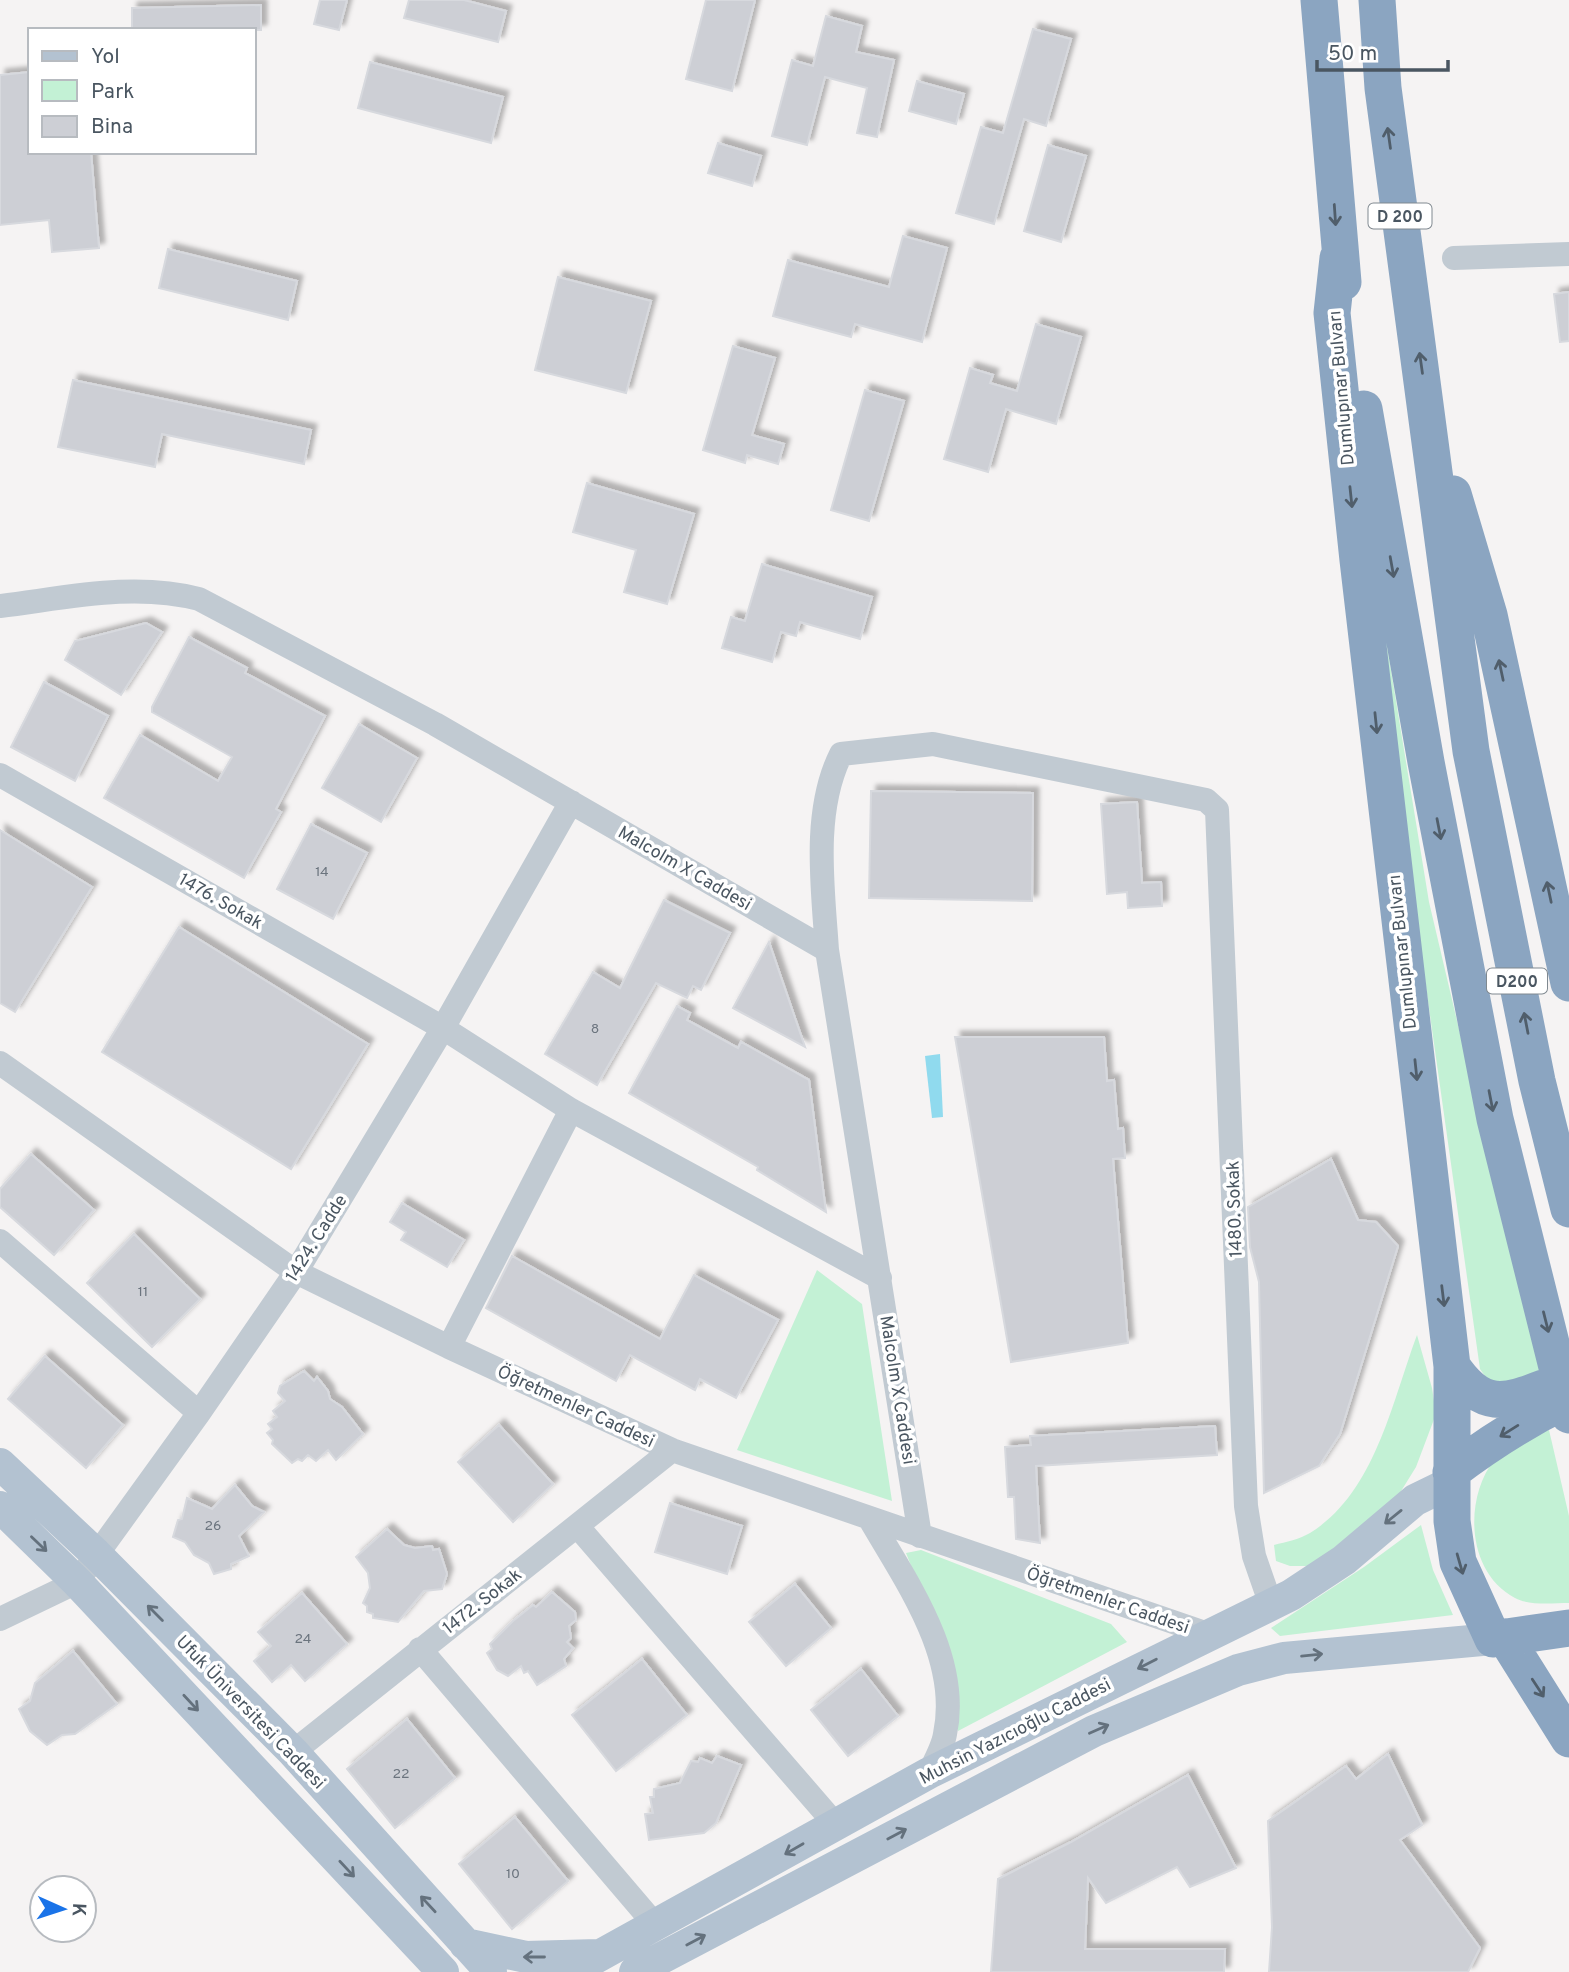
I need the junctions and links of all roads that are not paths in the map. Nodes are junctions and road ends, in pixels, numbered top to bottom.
1 (1319, 0) edge
2 (1377, 0) edge
3 (1569, 254) edge
4 (1338, 258) junction
5 (1454, 258) dead end
6 (1431, 443) junction
7 (0, 606) edge
8 (0, 775) edge
9 (571, 802) junction
10 (827, 950) junction
11 (1569, 983) edge
12 (443, 1028) junction
13 (3, 1070) edge
14 (571, 1110) junction
15 (1569, 1209) edge
16 (0, 1241) edge
17 (296, 1272) junction
18 (880, 1278) junction
19 (449, 1347) junction
20 (1452, 1366) junction
21 (1569, 1379) edge
22 (1569, 1399) edge
23 (199, 1413) junction
24 (1569, 1415) edge
25 (671, 1450) junction
26 (0, 1464) edge
27 (1451, 1477) junction
28 (0, 1507) edge
29 (871, 1521) junction
30 (578, 1527) junction
31 (920, 1536) junction
32 (96, 1554) junction
33 (77, 1581) junction
34 (1271, 1605) junction
35 (0, 1619) edge
36 (1569, 1628) edge
37 (1208, 1634) junction
38 (1499, 1638) junction
39 (420, 1649) junction
40 (1569, 1739) edge
41 (293, 1752) junction
42 (929, 1773) junction
43 (836, 1825) junction
44 (657, 1927) junction
45 (465, 1944) junction
46 (602, 1955) junction
47 (425, 1960) edge
48 (443, 1972) edge
49 (492, 1972) edge
50 (570, 1972) edge
51 (635, 1972) edge

1 -> 4 highway, Dumlupınar Bulvarı
6 -> 2 highway, D 200
3 - 5 street
4 -> 20 highway, Dumlupınar Bulvarı
4 -> 24 highway, Dumlupınar Bulvarı
11 -> 6 highway
15 -> 6 highway, D200
7 - 9 street, Malcolm X Caddesi
8 - 12 street, 1476. Sokak
9 - 10 street, Malcolm X Caddesi
9 - 12 street, 1424. Cadde
10 - 18 street, Malcolm X Caddesi
10 - 34 street, 1480. Sokak
12 - 14 street, 1476. Sokak
12 - 17 street, 1424. Cadde
13 - 17 street, Öğretmenler Caddesi
14 - 18 street, 1476. Sokak
14 - 19 street
16 - 23 street
17 - 19 street, Öğretmenler Caddesi
17 - 23 street, 1424. Cadde
18 - 31 street, Malcolm X Caddesi
19 - 25 street, Öğretmenler Caddesi
20 - 21 highway
20 - 27 highway, Dumlupınar Bulvarı
22 -> 27 highway
23 - 32 street, 1424. Cadde
25 - 29 street, Öğretmenler Caddesi
25 - 30 street, 1472. Sokak
26 - 32 main road, Ufuk Üniversitesi Caddesi
27 -> 34 main road, Muhsin Yazıcıoğlu Caddesi
27 -> 38 highway, Dumlupınar Bulvarı
28 -> 33 main road, Ufuk Üniversitesi Caddesi
29 - 31 street, Öğretmenler Caddesi
29 - 42 street
30 - 39 street, 1472. Sokak
30 - 43 street
31 - 37 street, Öğretmenler Caddesi
32 - 33 street, 1424. Cadde
41 -> 32 main road, Ufuk Üniversitesi Caddesi
33 - 35 street, 1424. Cadde
33 -> 47 main road, Ufuk Üniversitesi Caddesi
34 - 37 main road, Muhsin Yazıcıoğlu Caddesi
36 - 38 highway
37 -> 42 main road, Muhsin Yazıcıoğlu Caddesi
38 -> 40 highway, Dumlupınar Bulvarı
51 -> 38 main road, Muhsin Yazıcıoğlu Caddesi
39 - 41 street, 1472. Sokak
39 - 44 street
45 -> 41 main road, Ufuk Üniversitesi Caddesi
42 - 43 main road, Muhsin Yazıcıoğlu Caddesi
43 -> 44 main road, Muhsin Yazıcıoğlu Caddesi
44 - 46 main road, Muhsin Yazıcıoğlu Caddesi
46 -> 45 main road
45 - 49 main road, Ufuk Üniversitesi Caddesi
46 - 50 main road, Muhsin Yazıcıoğlu Caddesi
47 - 48 main road, Ufuk Üniversitesi Caddesi

